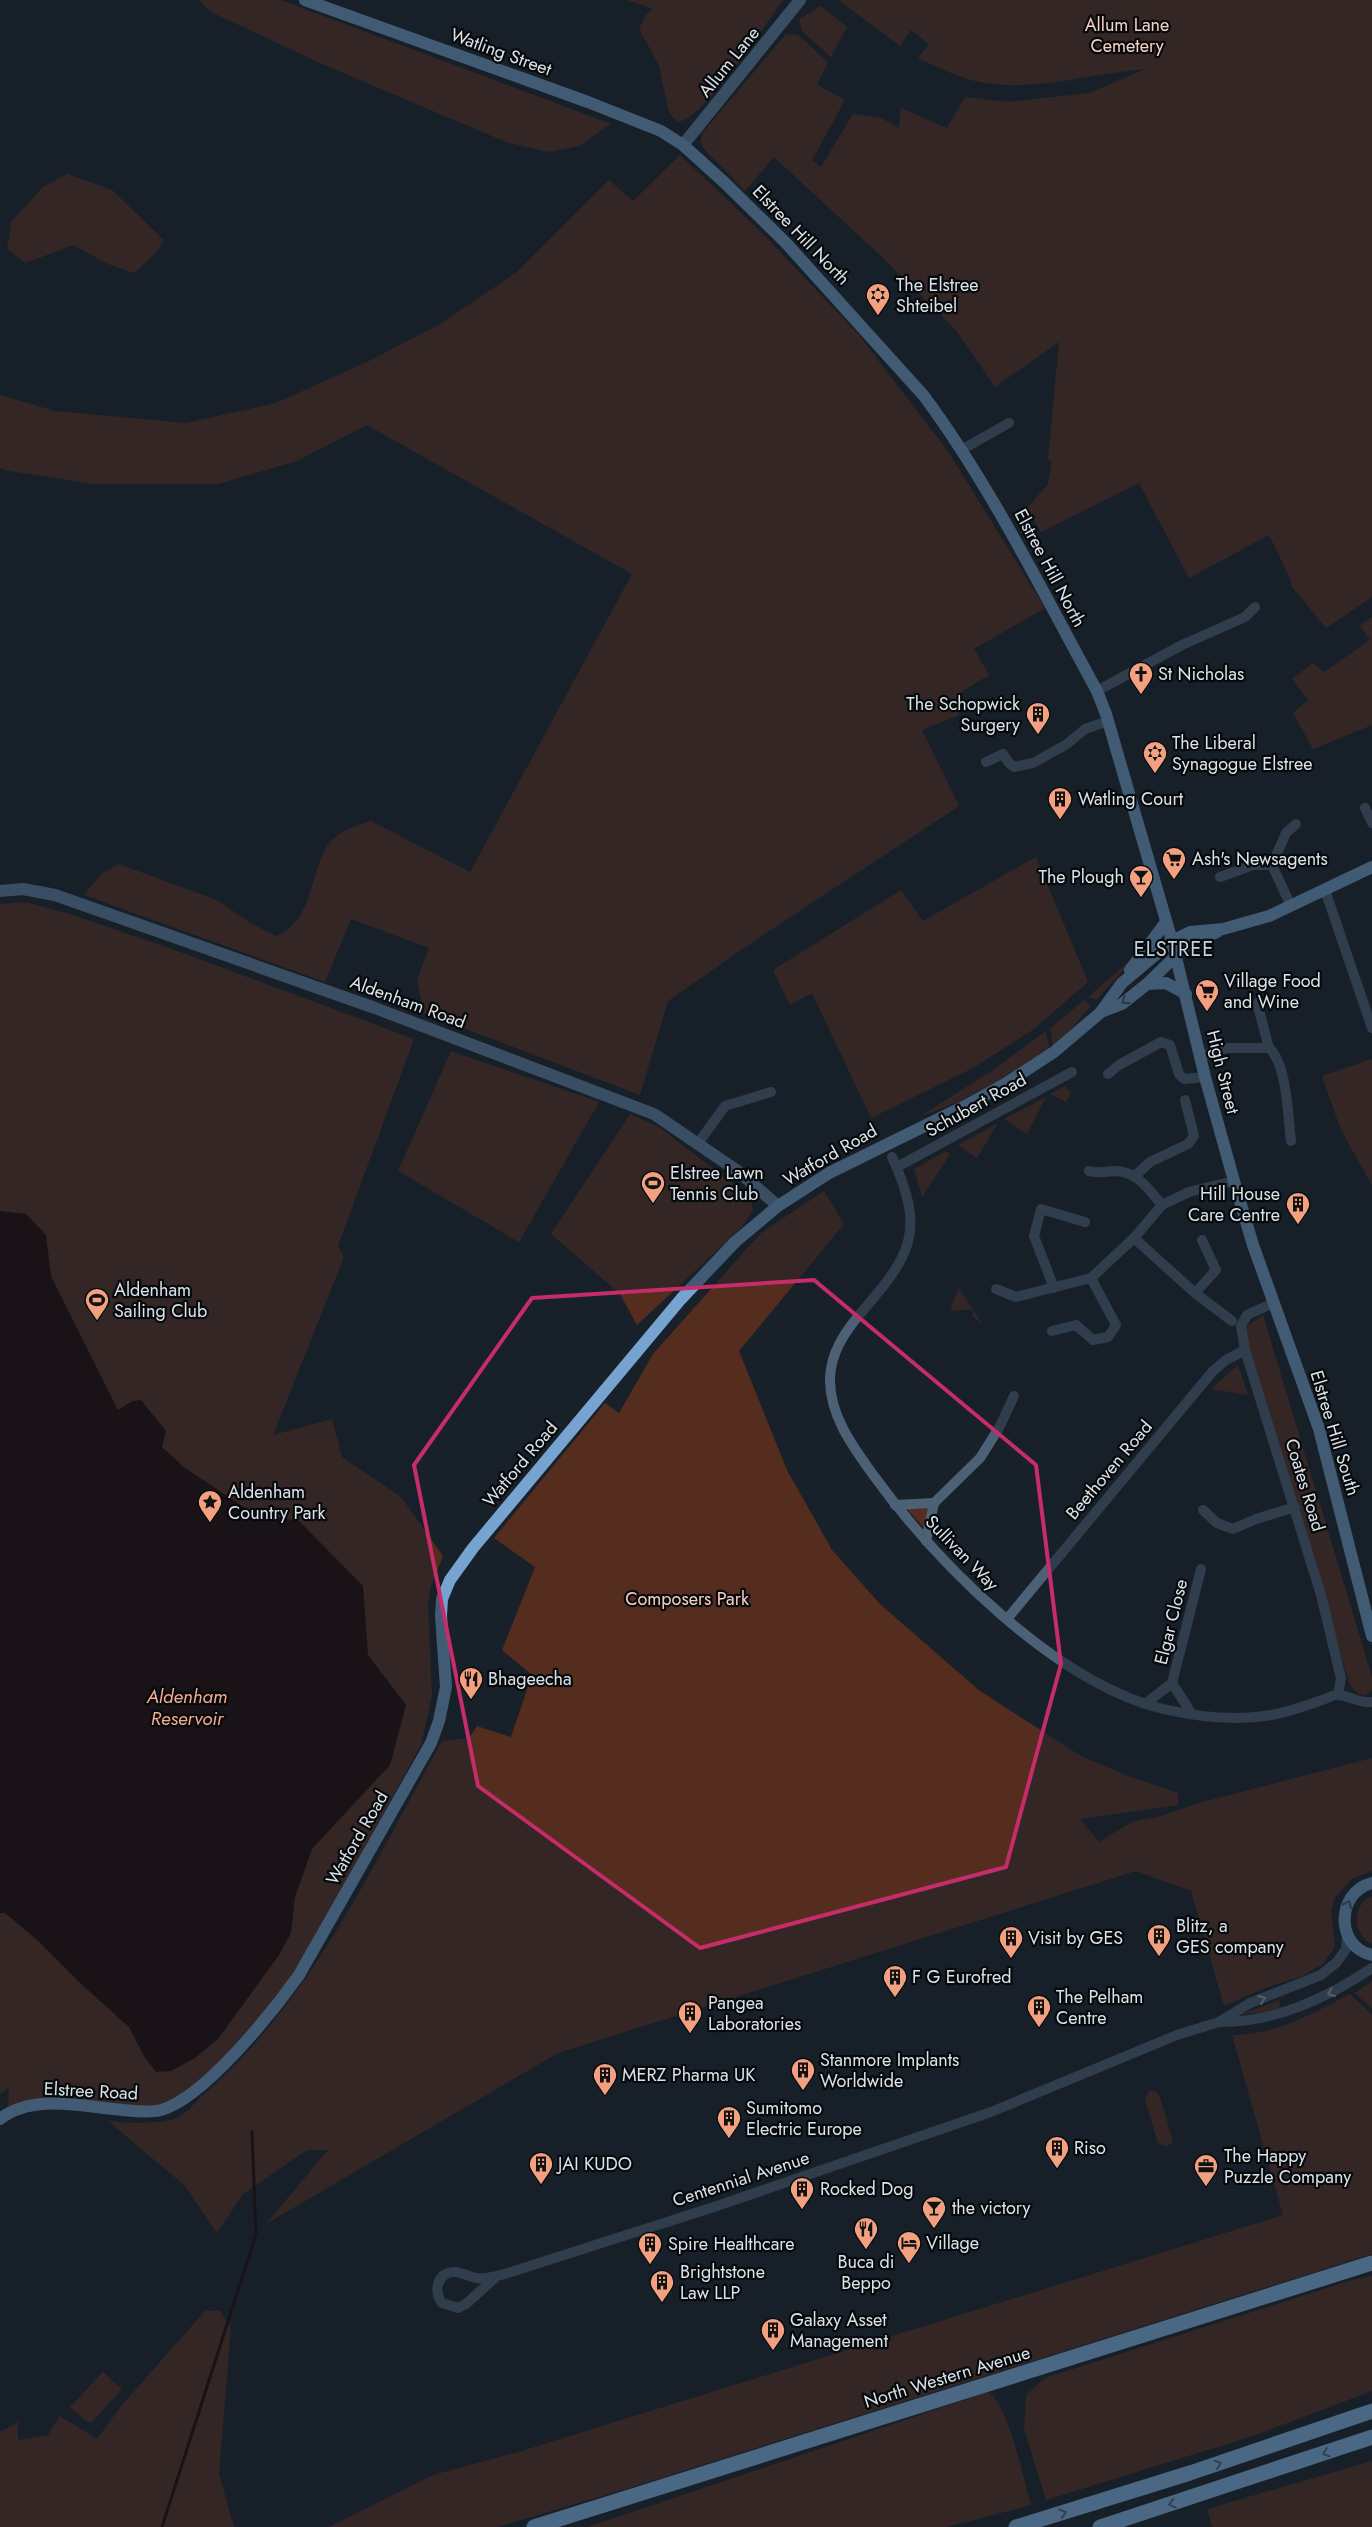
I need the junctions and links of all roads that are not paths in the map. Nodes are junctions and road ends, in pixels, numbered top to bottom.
1 (304, 0) edge
2 (800, 0) edge
3 (683, 145) junction
4 (1009, 423) dead end
5 (961, 450) junction
6 (1255, 607) dead end
7 (1076, 652) joint
8 (1097, 691) junction
9 (1108, 721) junction
10 (986, 762) dead end
11 (1365, 808) dead end
12 (1372, 823) edge
13 (1296, 824) dead end
14 (1272, 865) junction
15 (1372, 867) edge
16 (1220, 877) dead end
17 (1325, 890) junction
18 (0, 891) edge
19 (1291, 906) junction
20 (1166, 922) junction
21 (1223, 929) junction
22 (1172, 941) junction
23 (1176, 956) junction
24 (1122, 983) junction
25 (1147, 984) junction
26 (1186, 994) junction
27 (1257, 1003) dead end
28 (1100, 1013) junction
29 (1372, 1028) edge
30 (1272, 1050) junction
31 (1200, 1056) junction
32 (1072, 1072) dead end
33 (1108, 1074) dead end
34 (1205, 1077) junction
35 (771, 1092) dead end
36 (1185, 1100) dead end
37 (1291, 1141) dead end
38 (699, 1142) junction
39 (894, 1162) joint
40 (1089, 1171) dead end
41 (1136, 1176) junction
42 (1234, 1181) junction
43 (1162, 1205) junction
44 (778, 1206) junction
45 (1084, 1222) dead end
46 (1134, 1238) junction
47 (1202, 1240) dead end
48 (1262, 1273) joint
49 (1091, 1278) junction
50 (1054, 1288) junction
51 (996, 1290) dead end
52 (1195, 1293) junction
53 (1273, 1303) junction
54 (1232, 1321) dead end
55 (1052, 1331) dead end
56 (1245, 1350) junction
57 (1014, 1396) dead end
58 (934, 1503) junction
59 (895, 1504) junction
60 (1295, 1507) junction
61 (1203, 1510) dead end
62 (926, 1541) junction
63 (1201, 1569) dead end
64 (1007, 1619) junction
65 (1372, 1636) edge
66 (1172, 1684) junction
67 (1338, 1695) junction
68 (1372, 1702) edge
69 (1145, 1704) junction
70 (1192, 1714) junction
71 (1372, 1883) edge
72 (1347, 1935) junction
73 (1372, 1954) edge
74 (1372, 1968) edge
75 (1219, 2022) junction
76 (182, 2102) joint
77 (0, 2118) edge
78 (1372, 2263) edge
79 (465, 2275) junction
80 (496, 2277) junction
81 (470, 2301) junction
82 (1372, 2411) edge
83 (1372, 2437) edge
84 (534, 2527) edge
85 (1016, 2527) edge
86 (1100, 2527) edge

1 - 3 main road, Watling Street
2 - 3 street, Allum Lane
3 - 5 main road, Elstree Hill North
4 - 5 street
5 - 7 main road, Elstree Hill North
6 - 8 street
7 - 8 main road, High Street
8 - 9 main road, High Street
9 - 10 street
9 - 20 main road, High Street
11 - 12 street
13 - 14 street
14 - 16 street
14 - 19 street
15 - 17 main road
17 - 19 main road
17 - 29 street
18 - 38 street, Aldenham Road
19 - 21 main road
20 - 22 main road, High Street
20 - 24 main road
21 - 22 main road, Watford Road
21 - 23 main road, Watford Road
22 - 23 main road, High Street
22 - 24 main road, Watford Road
23 - 25 main road, Watford Road
23 - 26 main road, High Street
24 - 28 main road, Watford Road
25 - 26 main road
25 -> 28 main road, Watford Road
26 - 31 main road, High Street
27 - 30 street
28 - 44 main road, Watford Road
30 - 31 street
30 - 37 street
31 - 34 main road, High Street
32 - 39 street, Schubert Road
33 - 34 street
34 - 42 main road, High Street
35 - 38 street
36 - 41 street
38 - 44 street, Aldenham Road
39 - 59 street, Sullivan Way
40 - 41 street
41 - 43 street
42 - 43 street
42 - 48 main road, High Street
43 - 46 street
44 - 76 main road, Watford Road
45 - 50 street
46 - 49 street
46 - 52 street
47 - 52 street
48 - 53 main road, Elstree Hill South
49 - 50 street
49 - 55 street
50 - 51 street
52 - 54 street
53 - 56 street, Coates Road
53 - 65 main road, Elstree Hill South
56 - 60 street, Coates Road
56 - 64 street, Beethoven Road
57 - 58 street
58 - 59 street
58 - 62 street
59 - 62 street, Sullivan Way
60 - 61 street
60 - 67 street, Coates Road
62 - 64 street, Sullivan Way
63 - 66 street, Elgar Close
64 - 69 street, Sullivan Way
66 - 69 street, Elgar Close
66 - 70 street, Elgar Close
67 - 68 street
67 - 70 street, Sullivan Way
69 - 70 street, Sullivan Way
72 -> 71 main road
72 - 73 main road
75 -> 72 street, Centennial Avenue
74 -> 75 street, Centennial Avenue
75 - 80 street, Centennial Avenue
76 - 77 main road, Elstree Road
78 - 84 highway, North Western Avenue
79 - 80 street
79 - 81 street
79 - 81 street
80 - 81 street
85 -> 82 highway
83 -> 86 highway

